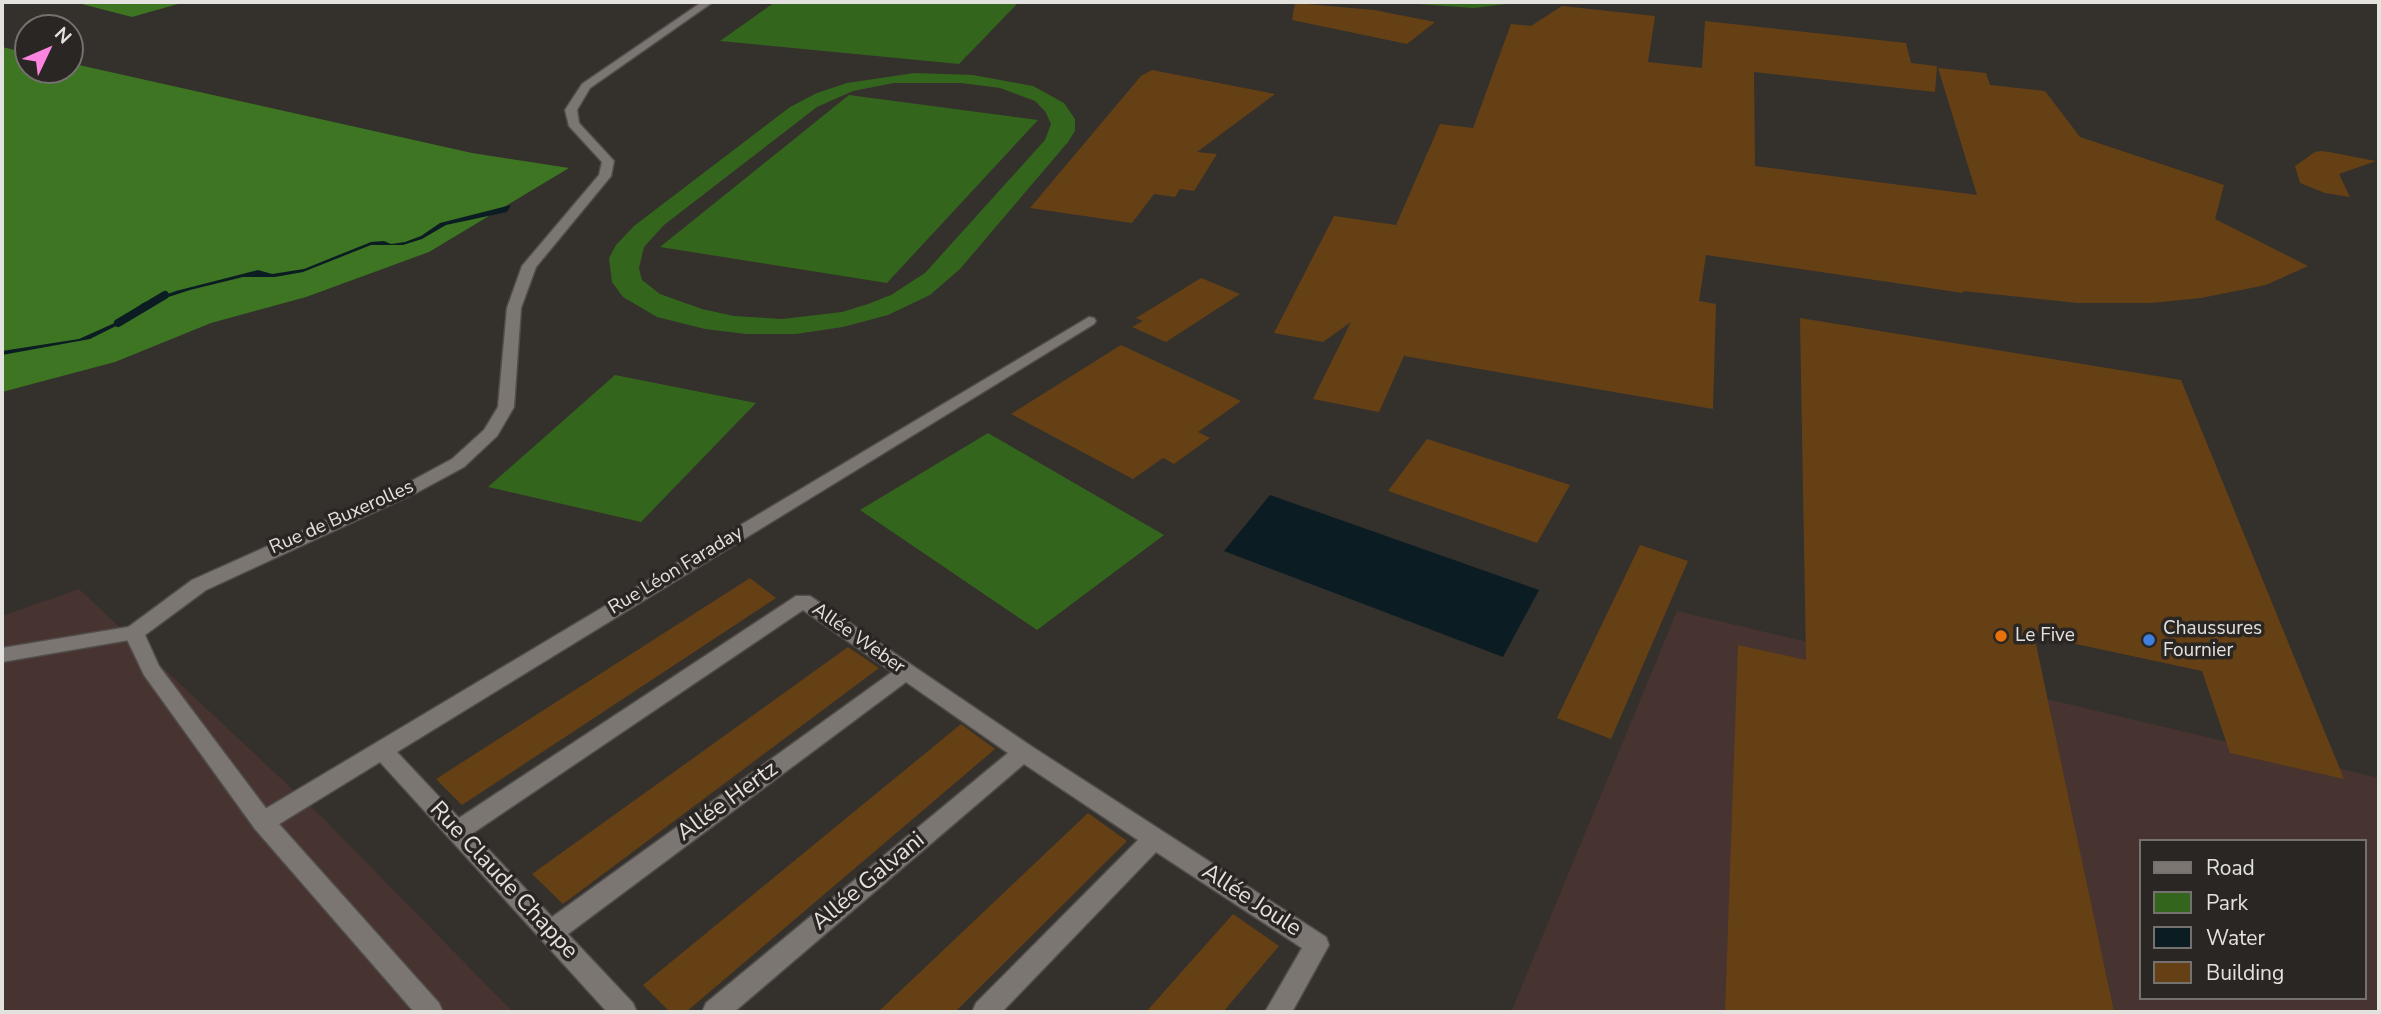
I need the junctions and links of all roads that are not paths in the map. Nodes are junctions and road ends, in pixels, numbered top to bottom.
1 (708, 2) edge
2 (1089, 321) dead end
3 (134, 633) junction
4 (2, 655) edge
5 (906, 672) junction
6 (382, 750) junction
7 (1023, 752) junction
8 (263, 822) junction
9 (457, 831) junction
10 (1155, 838) junction
11 (551, 932) junction
12 (430, 1012) edge
13 (624, 1012) edge
14 (715, 1012) edge
15 (985, 1012) edge
16 (1278, 1012) edge

1 - 3 street, Rue de Buxerolles
2 - 6 street, Rue Léon Faraday
3 - 4 street
3 - 8 street
5 - 7 street, Allée Weber
5 - 9 street, Allée Weber
5 - 11 street, Allée Hertz
6 - 8 street, Rue Léon Faraday
6 - 9 street, Rue Claude Chappe
7 - 10 street, Allée Weber
7 - 14 street, Allée Galvani
8 - 12 street
9 - 11 street, Rue Claude Chappe
10 - 15 street
10 - 16 street, Allée Joule
11 - 13 street, Rue Claude Chappe

